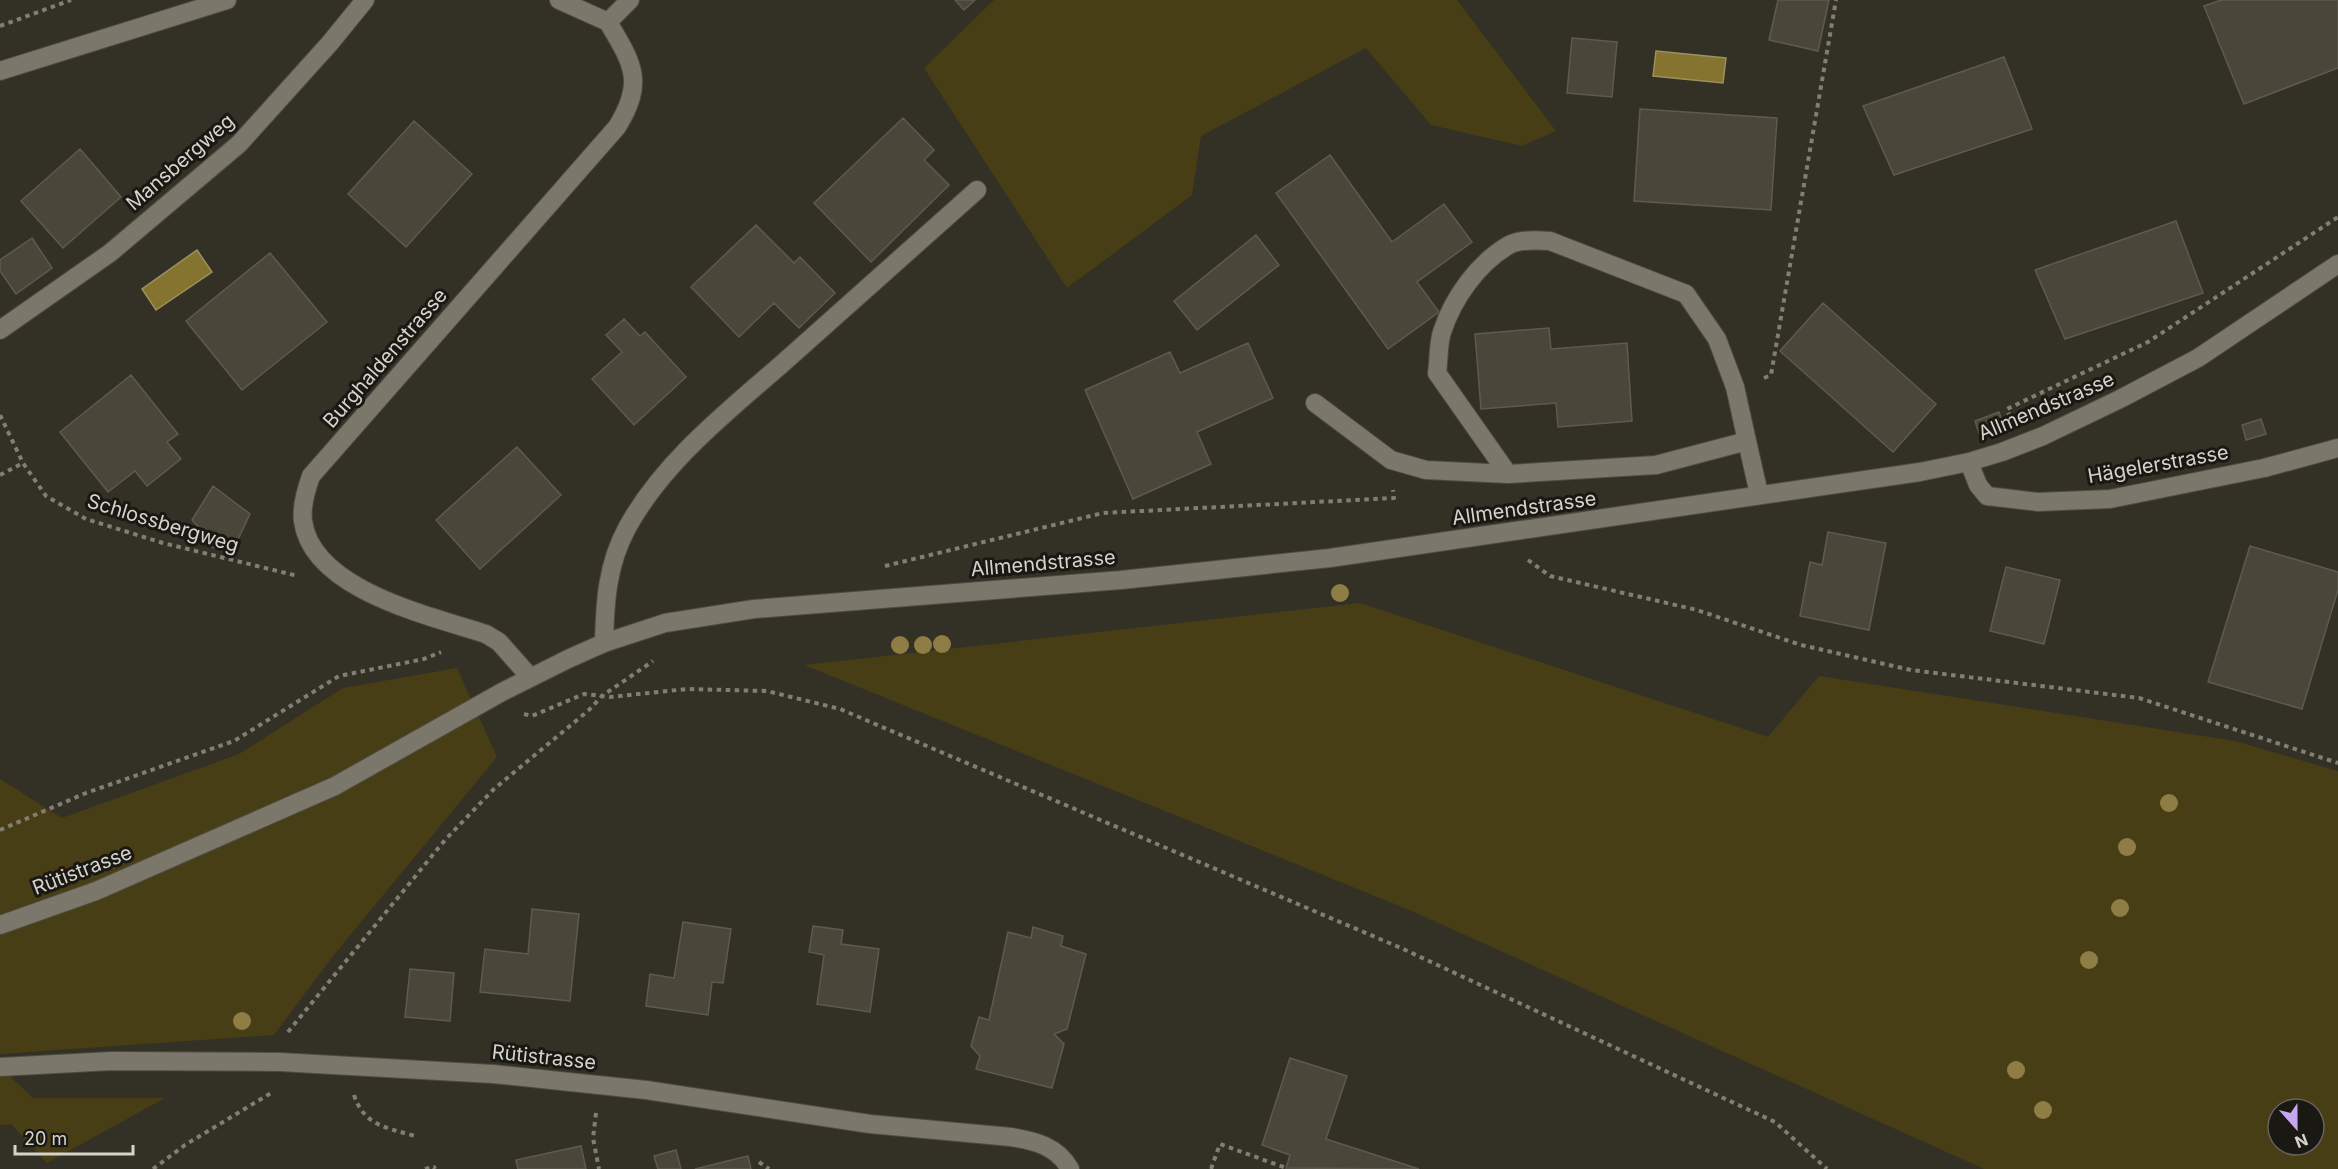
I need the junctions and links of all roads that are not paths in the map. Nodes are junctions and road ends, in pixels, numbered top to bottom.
1 (227, 0) edge
2 (365, 0) edge
3 (559, 0) edge
4 (630, 0) edge
5 (608, 22) junction
6 (0, 71) edge
7 (977, 190) dead end
8 (2338, 264) edge
9 (0, 330) edge
10 (1315, 402) dead end
11 (1747, 441) junction
12 (2338, 448) edge
13 (1969, 462) junction
14 (1508, 474) junction
15 (1759, 494) junction
16 (665, 623) joint
17 (603, 643) junction
18 (530, 677) junction
19 (0, 925) edge
20 (0, 1067) edge
21 (1070, 1169) edge

1 - 6 street
2 - 9 street, Mansbergweg
3 - 5 street
4 - 5 street
5 - 18 street, Burghaldenstrasse
7 - 17 street
8 - 13 street, Allmendstrasse
10 - 14 street
11 - 14 street
11 - 14 street
11 - 15 street
12 - 13 street, Hägelerstrasse
13 - 15 street, Allmendstrasse
15 - 16 street, Allmendstrasse
16 - 17 street, Rütistrasse
17 - 18 street, Rütistrasse
18 - 19 street, Rütistrasse
20 - 21 street, Rütistrasse

